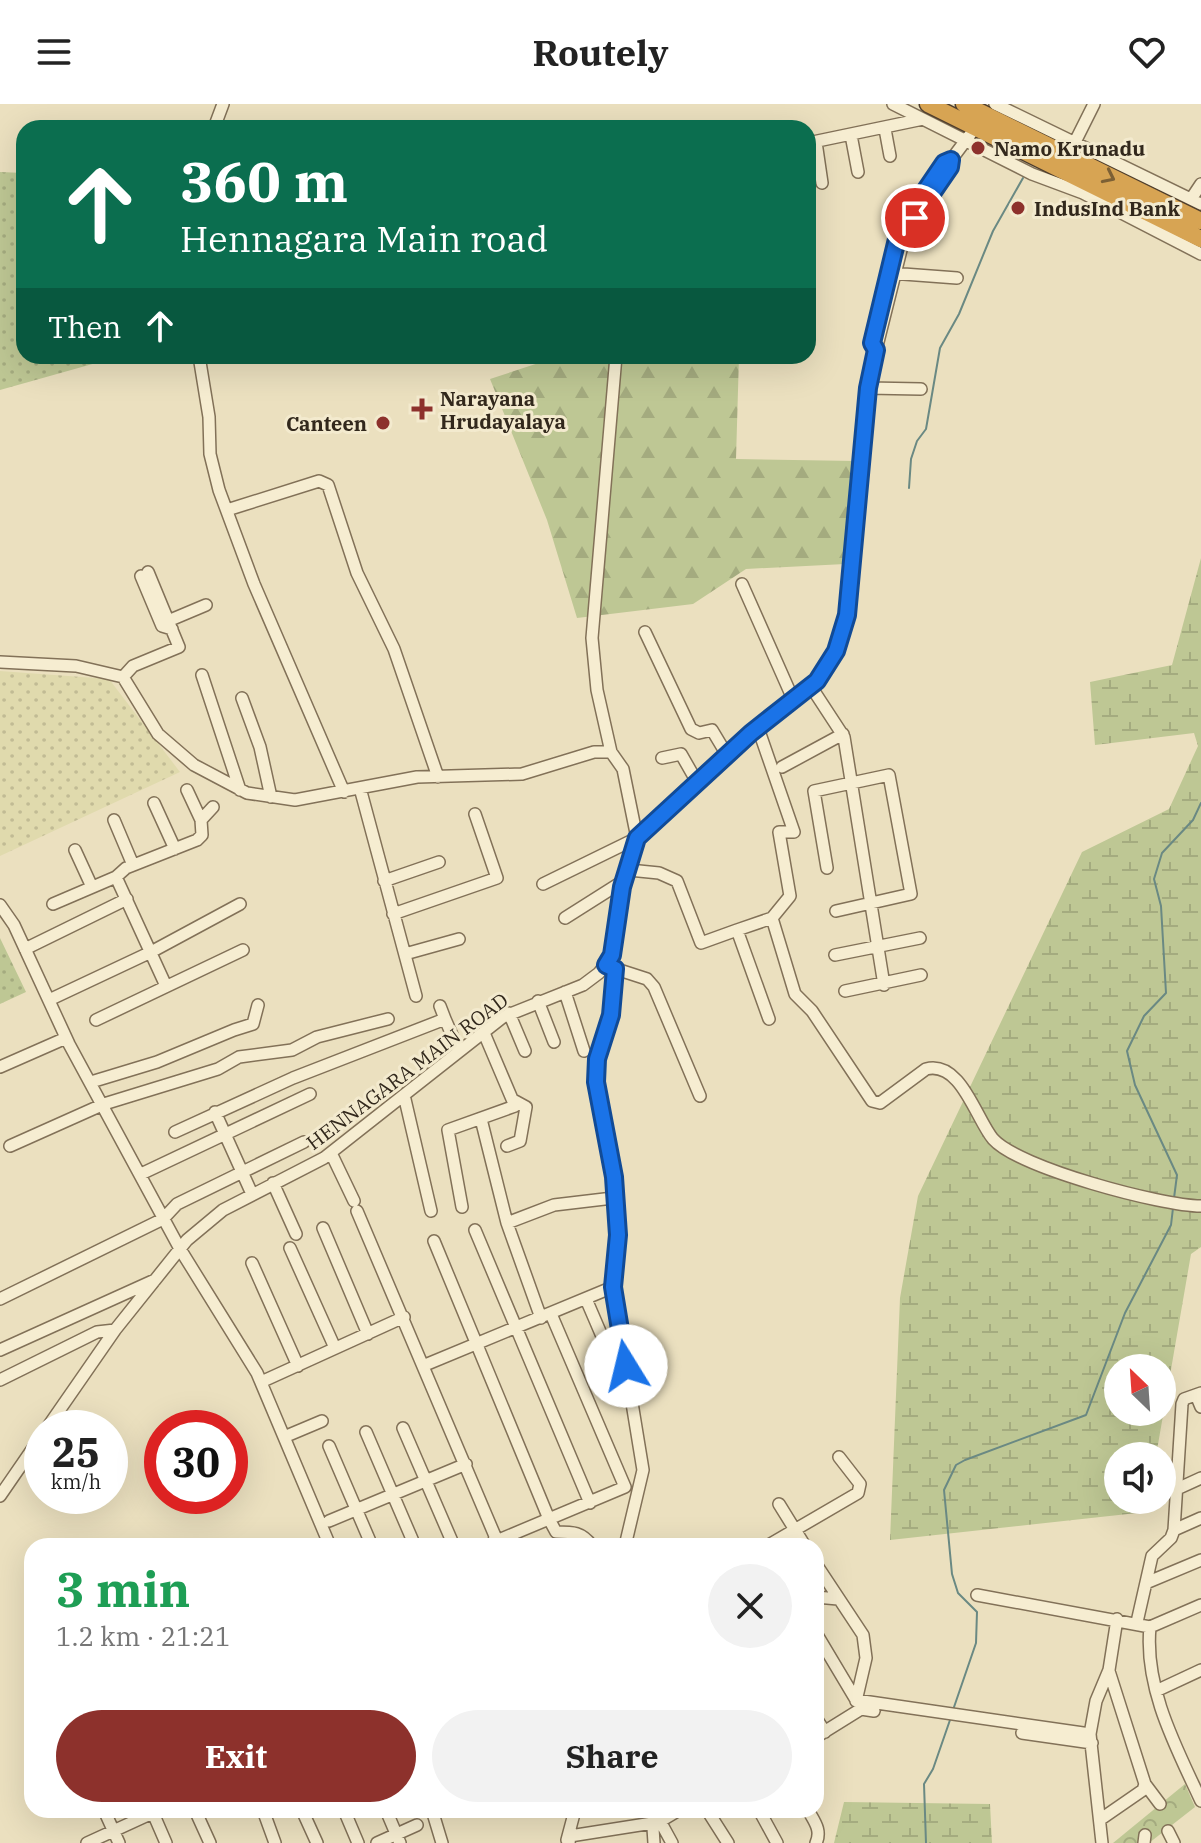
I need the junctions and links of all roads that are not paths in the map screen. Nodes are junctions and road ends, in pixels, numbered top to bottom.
1 (893, 104) edge
2 (964, 104) edge
3 (995, 104) edge
4 (1094, 104) edge
5 (925, 112) edge
6 (885, 129) junction
7 (971, 134) junction
8 (851, 135) junction
9 (816, 142) edge
10 (1074, 144) junction
11 (890, 156) dead end
12 (816, 159) edge
13 (858, 172) dead end
14 (822, 183) dead end
15 (1201, 184) edge
16 (1196, 201) edge
17 (1201, 221) edge
18 (1201, 249) edge
19 (891, 273) junction
20 (957, 278) dead end
21 (200, 364) edge
22 (615, 364) edge
23 (868, 388) junction
24 (921, 389) dead end
25 (227, 510) junction
26 (145, 574) dead end
27 (742, 584) dead end
28 (206, 605) dead end
29 (170, 625) junction
30 (645, 632) dead end
31 (0, 662) edge
32 (202, 675) dead end
33 (123, 677) junction
34 (810, 685) junction
35 (242, 698) dead end
36 (793, 699) junction
37 (758, 728) junction
38 (843, 734) junction
39 (611, 752) junction
40 (727, 755) junction
41 (662, 758) dead end
42 (782, 767) dead end
43 (438, 777) junction
44 (853, 780) junction
45 (697, 782) junction
46 (360, 788) junction
47 (187, 790) dead end
48 (240, 790) junction
49 (344, 792) junction
50 (271, 797) junction
51 (154, 803) dead end
52 (213, 807) dead end
53 (475, 814) dead end
54 (114, 820) dead end
55 (201, 820) junction
56 (637, 838) junction
57 (175, 849) junction
58 (75, 850) dead end
59 (439, 862) dead end
60 (133, 865) junction
61 (827, 868) dead end
62 (627, 875) junction
63 (116, 877) junction
64 (384, 881) junction
65 (543, 884) dead end
66 (92, 887) junction
67 (127, 899) junction
68 (871, 903) junction
69 (53, 904) dead end
70 (240, 904) dead end
71 (0, 905) edge
72 (836, 911) dead end
73 (393, 914) junction
74 (565, 918) dead end
75 (772, 918) junction
76 (737, 930) junction
77 (920, 938) dead end
78 (459, 939) dead end
79 (877, 945) junction
80 (25, 949) junction
81 (243, 950) dead end
82 (151, 952) junction
83 (405, 954) junction
84 (835, 955) dead end
85 (610, 967) junction
86 (921, 975) dead end
87 (884, 985) junction
88 (166, 986) junction
89 (845, 991) dead end
90 (565, 992) junction
91 (416, 996) dead end
92 (49, 1000) junction
93 (538, 1001) junction
94 (258, 1005) dead end
95 (440, 1006) dead end
96 (509, 1013) junction
97 (388, 1019) dead end
98 (445, 1019) junction
99 (769, 1019) dead end
100 (96, 1020) dead end
101 (484, 1033) junction
102 (66, 1038) junction
103 (554, 1042) dead end
104 (459, 1051) junction
105 (525, 1051) dead end
106 (584, 1051) dead end
107 (0, 1067) edge
108 (91, 1082) junction
109 (310, 1094) dead end
110 (404, 1095) junction
111 (700, 1096) dead end
112 (515, 1101) junction
113 (104, 1104) junction
114 (215, 1112) junction
115 (481, 1119) junction
116 (175, 1132) dead end
117 (225, 1134) junction
118 (304, 1142) dead end
119 (10, 1146) dead end
120 (507, 1146) dead end
121 (331, 1153) junction
122 (241, 1171) junction
123 (141, 1174) junction
124 (273, 1183) junction
125 (252, 1194) junction
126 (613, 1198) junction
127 (1201, 1206) edge
128 (462, 1207) dead end
129 (431, 1211) dead end
130 (164, 1214) junction
131 (507, 1223) junction
132 (323, 1228) dead end
133 (475, 1230) dead end
134 (296, 1234) dead end
135 (434, 1241) dead end
136 (290, 1248) dead end
137 (180, 1249) junction
138 (252, 1263) dead end
139 (156, 1280) junction
140 (613, 1287) junction
141 (0, 1299) edge
142 (586, 1299) junction
143 (546, 1316) junction
144 (404, 1317) junction
145 (516, 1327) junction
146 (115, 1330) junction
147 (368, 1334) junction
148 (477, 1344) junction
149 (335, 1348) junction
150 (0, 1350) edge
151 (425, 1365) junction
152 (298, 1366) junction
153 (620, 1378) dead end
154 (0, 1380) edge
155 (261, 1382) junction
156 (1198, 1394) edge
157 (1201, 1407) edge
158 (59, 1410) edge
159 (322, 1421) dead end
160 (403, 1428) dead end
161 (366, 1432) dead end
162 (284, 1437) junction
163 (329, 1446) dead end
164 (839, 1457) dead end
165 (24, 1461) edge
166 (466, 1464) junction
167 (1201, 1478) edge
168 (426, 1480) junction
169 (1177, 1489) junction
170 (393, 1494) junction
171 (0, 1496) edge
172 (590, 1503) junction
173 (779, 1504) dead end
174 (356, 1510) junction
175 (1201, 1518) edge
176 (549, 1519) junction
177 (329, 1521) dead end
178 (795, 1530) junction
179 (1174, 1530) junction
180 (327, 1538) edge
181 (368, 1538) edge
182 (412, 1538) edge
183 (451, 1538) edge
184 (494, 1538) edge
185 (504, 1538) edge
186 (586, 1538) edge
187 (627, 1538) edge
188 (781, 1538) edge
189 (800, 1538) edge
190 (1201, 1560) edge
191 (824, 1577) edge
192 (1146, 1583) junction
193 (977, 1595) dead end
194 (824, 1598) edge
195 (838, 1599) junction
196 (1201, 1605) edge
197 (1117, 1619) junction
198 (1137, 1622) junction
199 (1150, 1627) junction
200 (824, 1647) edge
201 (1109, 1670) junction
202 (1201, 1670) edge
203 (1156, 1691) junction
204 (858, 1704) junction
205 (824, 1725) edge
206 (1091, 1739) junction
207 (1145, 1784) junction
208 (1201, 1801) edge
209 (1160, 1804) dead end
210 (108, 1818) edge
211 (141, 1818) edge
212 (158, 1818) edge
213 (199, 1818) edge
214 (266, 1818) edge
215 (306, 1818) edge
216 (347, 1818) edge
217 (389, 1818) edge
218 (434, 1818) edge
219 (573, 1818) edge
220 (658, 1818) edge
221 (669, 1818) edge
222 (674, 1818) edge
223 (712, 1818) edge
224 (763, 1818) edge
225 (812, 1818) edge
226 (1101, 1819) junction
227 (661, 1824) junction
228 (417, 1825) dead end
229 (114, 1831) junction
230 (1168, 1831) dead end
231 (398, 1839) edge
232 (568, 1841) edge
233 (87, 1843) edge
234 (119, 1843) edge
235 (166, 1843) edge
236 (210, 1843) edge
237 (275, 1843) edge
238 (317, 1843) edge
239 (358, 1843) edge
240 (377, 1843) edge
241 (442, 1843) edge
242 (654, 1843) edge
243 (672, 1843) edge
244 (728, 1843) edge
245 (777, 1843) edge
246 (816, 1843) edge
247 (1102, 1843) edge
248 (1174, 1843) edge

1 - 5 street
2 -> 17 highway
3 - 10 street
4 - 10 street
5 - 6 street
5 - 7 highway
6 - 8 street
6 - 11 street
7 - 18 highway
7 - 19 street
8 - 9 street
8 - 13 street
10 - 16 street
12 - 14 street
15 - 16 street
19 - 20 street
19 - 23 street
21 - 25 street
22 - 39 street
23 - 24 street
23 - 34 street
25 - 43 street
25 - 49 street
26 - 29 street
27 - 36 street
28 - 29 street
29 - 33 street
30 - 40 street
31 - 33 street
32 - 48 street
33 - 48 street
34 - 36 street
34 - 38 street
35 - 50 street
36 - 37 street
37 - 40 street
37 - 75 street
38 - 42 street
38 - 44 street
39 - 43 street
39 - 56 street
40 - 45 street
41 - 45 street
43 - 46 street
44 - 61 street
44 - 68 street
44 - 68 street
45 - 56 street
46 - 49 street
46 - 64 street
47 - 55 street
48 - 50 street
49 - 50 street
51 - 57 street
52 - 55 street
53 - 73 street
54 - 60 street
55 - 57 street
56 - 62 street
56 - 65 street
57 - 60 street
58 - 66 street
59 - 64 street
60 - 63 street
62 - 74 street
62 - 76 street
62 - 85 street
63 - 66 street
63 - 67 street
64 - 73 street
66 - 69 street
67 - 80 street
67 - 82 street
68 - 72 street
68 - 79 street
70 - 82 street
71 - 80 street
73 - 83 street
75 - 76 street
75 - 127 street
76 - 99 street
77 - 79 street
78 - 83 street
79 - 84 street
79 - 87 street
80 - 92 street
81 - 88 street
82 - 88 street
82 - 92 street
83 - 91 street
85 - 90 street, HENNAGARA MAIN ROAD
85 - 111 street
85 - 126 street
86 - 87 street
87 - 89 street
88 - 100 street
90 - 93 street, HENNAGARA MAIN ROAD
90 - 106 street
92 - 102 street
93 - 96 street, HENNAGARA MAIN ROAD
93 - 103 street
94 - 108 street
95 - 98 street
96 - 101 street, HENNAGARA MAIN ROAD
96 - 105 street
97 - 113 street
98 - 104 street
98 - 114 street
101 - 104 street, HENNAGARA MAIN ROAD
101 - 112 street
102 - 107 street
102 - 108 street
104 - 110 street, HENNAGARA MAIN ROAD
108 - 113 street
109 - 117 street
110 - 121 street, HENNAGARA MAIN ROAD
110 - 129 street
112 - 115 street
112 - 120 street
113 - 119 street
113 - 123 street
114 - 116 street
114 - 117 street
115 - 128 street
115 - 131 street
117 - 122 street
117 - 123 street
118 - 122 street
121 - 124 street, HENNAGARA MAIN ROAD
121 - 144 street
122 - 125 street
122 - 130 street
123 - 130 street
124 - 125 street, HENNAGARA MAIN ROAD
124 - 134 street
125 - 137 street, HENNAGARA MAIN ROAD
126 - 131 street
126 - 140 street
130 - 137 street
130 - 141 street
131 - 143 street
132 - 147 street
133 - 145 street
135 - 148 street
136 - 149 street
137 - 139 street, HENNAGARA MAIN ROAD
137 - 155 street
138 - 152 street
139 - 146 street, HENNAGARA MAIN ROAD
139 - 150 street
140 - 142 street
140 - 187 street
142 - 143 street
142 - 153 street
143 - 145 street
143 - 172 street
144 - 147 street
144 - 151 street
145 - 148 street
145 - 172 street
146 - 154 street
146 - 158 street, HENNAGARA MAIN ROAD
147 - 149 street
148 - 151 street
148 - 176 street
149 - 152 street
151 - 166 street
152 - 155 street
155 - 162 street
156 - 157 street
156 - 169 street
159 - 162 street
160 - 168 street
161 - 170 street
162 - 180 street
163 - 174 street
164 - 178 street
165 - 171 street
166 - 168 street
166 - 184 street
167 - 169 street
168 - 170 street
168 - 183 street
169 - 179 street
170 - 174 street
170 - 182 street
172 - 176 street
173 - 178 street
174 - 177 street
174 - 181 street
175 - 179 street
176 - 185 street
176 - 186 street
178 - 188 street
178 - 189 street
179 - 192 street
190 - 192 street
191 - 195 street
192 - 198 street
193 - 197 street
194 - 195 street
195 - 204 street
196 - 199 street
197 - 198 street
197 - 201 street
198 - 199 street
199 - 203 street
200 - 204 street
201 - 206 street
201 - 207 street
202 - 203 street
203 - 208 street
204 - 205 street
204 - 206 street
206 - 226 street
207 - 209 street
207 - 226 street
210 - 229 street
211 - 229 street
212 - 235 street
213 - 236 street
214 - 237 street
215 - 238 street
216 - 239 street
217 - 231 street
218 - 241 street
219 - 232 street
220 - 227 street
221 - 227 street
222 - 227 street
223 - 244 street
224 - 245 street
225 - 246 street
226 - 247 street
227 - 232 street
227 - 242 street
227 - 243 street
228 - 231 street
229 - 233 street
229 - 234 street
230 - 248 street
231 - 240 street

